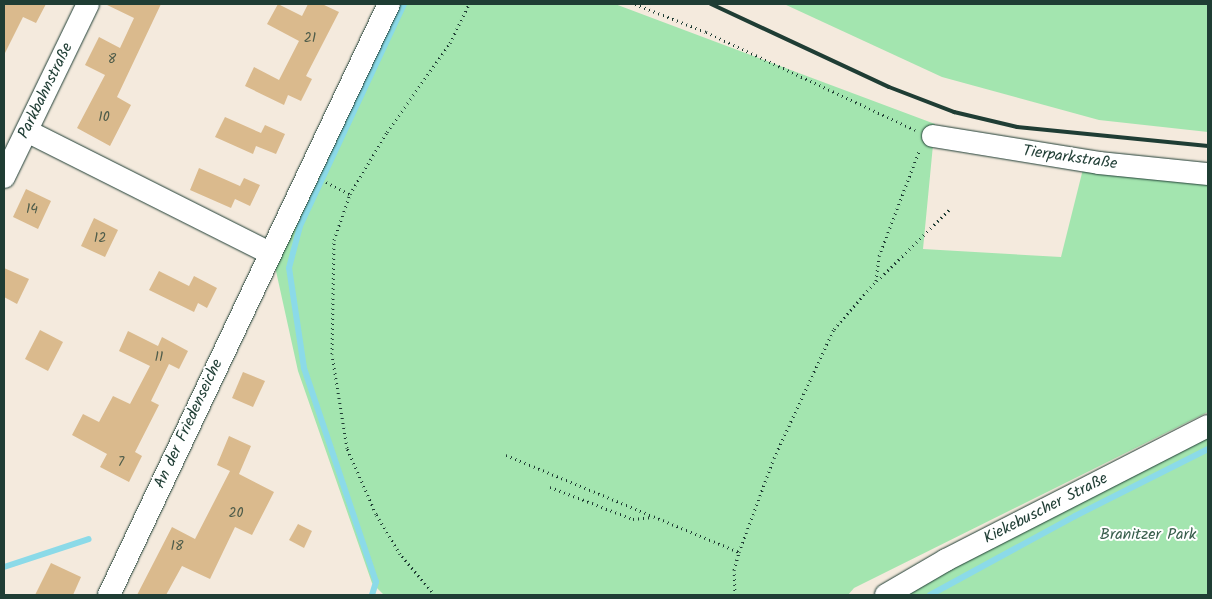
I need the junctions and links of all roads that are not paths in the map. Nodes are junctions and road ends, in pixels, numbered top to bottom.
1 (88, 4) edge
2 (389, 4) edge
3 (27, 131) junction
4 (933, 136) road end
5 (1208, 174) edge
6 (4, 178) edge
7 (270, 253) junction
8 (1208, 426) edge
9 (108, 595) edge
10 (886, 595) edge

1 - 3 street, Parkbahnstraße
2 - 7 street, An der Friedenseiche
3 - 6 street, Parkbahnstraße
3 - 7 street
4 - 5 street, Tierparkstraße
7 - 9 street, An der Friedenseiche
8 - 10 street, Kiekebuscher Straße

